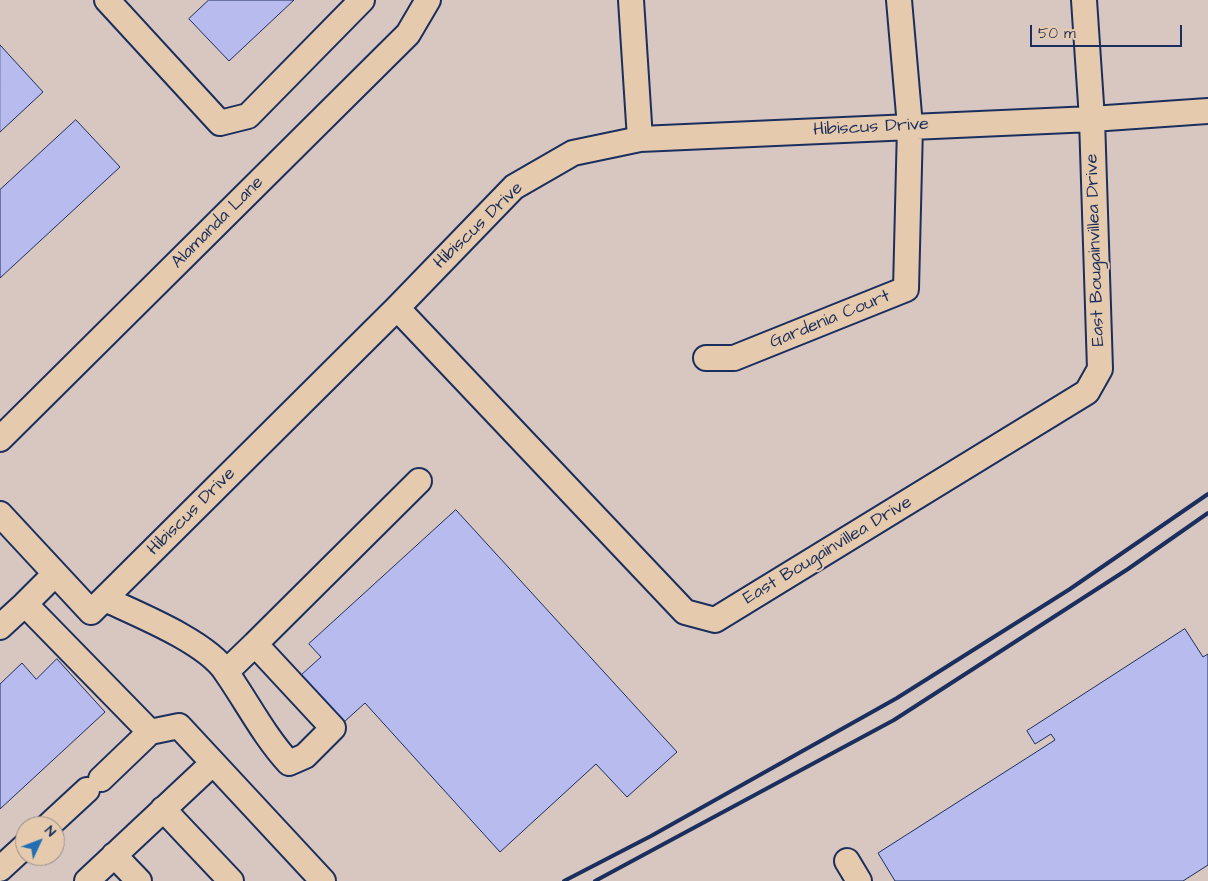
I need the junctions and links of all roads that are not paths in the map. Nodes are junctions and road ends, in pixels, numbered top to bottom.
1 (107, 0) edge
2 (362, 0) edge
3 (428, 0) edge
4 (631, 0) edge
5 (899, 0) edge
6 (1084, 0) edge
7 (1208, 111) edge
8 (1092, 118) junction
9 (910, 126) junction
10 (640, 139) junction
11 (397, 308) junction
12 (706, 358) dead end
13 (0, 439) edge
14 (419, 481) dead end
15 (0, 514) edge
16 (55, 574) junction
17 (25, 604) junction
18 (98, 606) junction
19 (0, 627) edge
20 (255, 644) junction
21 (226, 672) junction
22 (150, 732) junction
23 (213, 763) junction
24 (163, 809) junction
25 (59, 816) edge
26 (15, 855) edge
27 (114, 855) junction
28 (848, 861) dead end
29 (0, 869) edge
30 (86, 881) edge
31 (138, 881) edge
32 (231, 881) edge
33 (323, 881) edge
34 (859, 881) edge

1 - 2 street
3 - 13 street, Alamanda Lane
4 - 10 street
5 - 9 street, Gardenia Court
6 - 8 street, East Bougainvillea Drive
7 - 8 street, Hibiscus Drive
8 - 9 street, Hibiscus Drive
8 - 11 street, East Bougainvillea Drive
9 - 10 street, Hibiscus Drive
9 - 12 street, Gardenia Court
10 - 11 street, Hibiscus Drive
11 - 18 street, Hibiscus Drive
14 - 20 street
15 - 16 street
16 - 17 street
16 - 18 street
17 - 19 street
17 - 22 street
18 - 21 street
20 - 21 street
20 - 21 street
22 - 23 street
22 - 25 street
23 - 24 street
23 - 33 street
24 - 27 street
24 - 32 street
26 - 29 street
27 - 30 street
27 - 31 street
28 - 34 street

